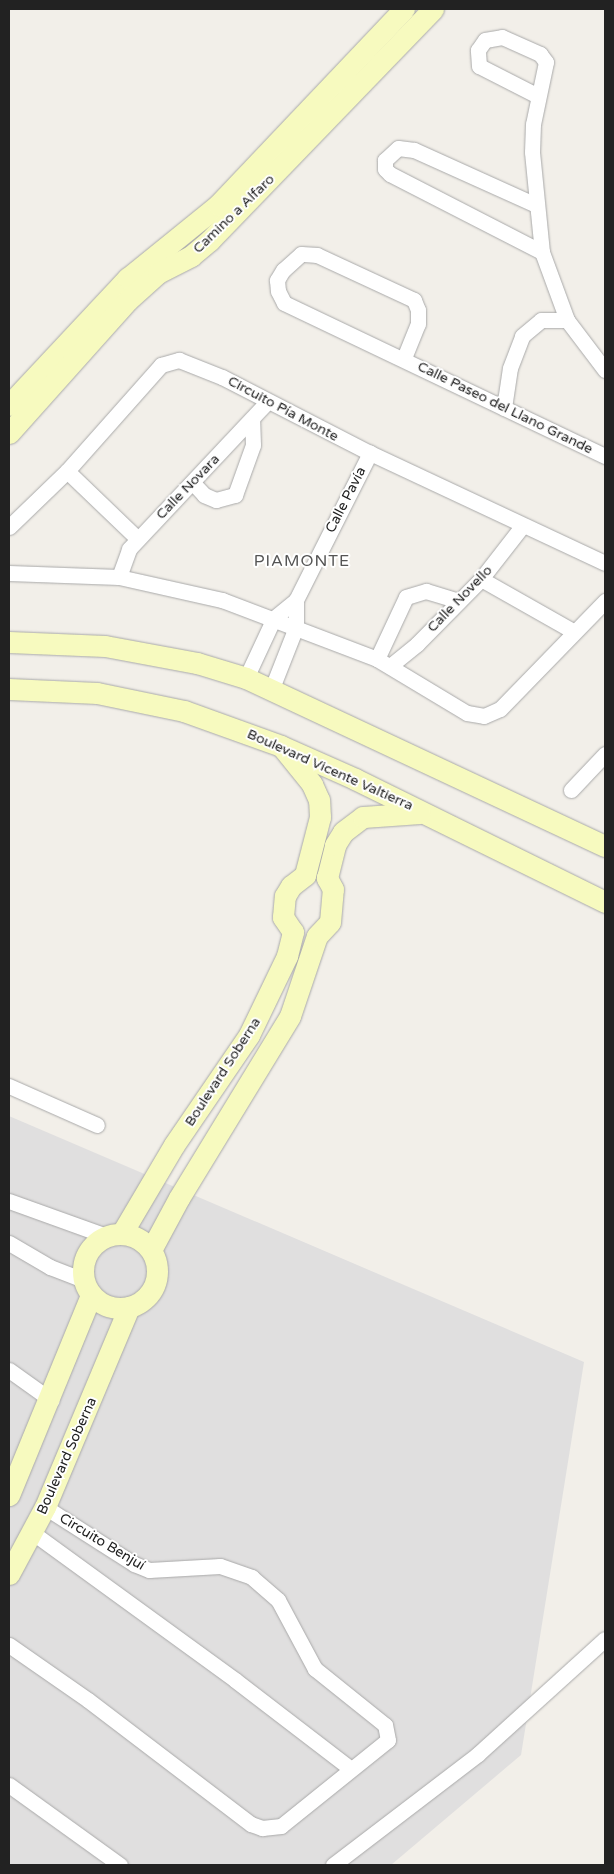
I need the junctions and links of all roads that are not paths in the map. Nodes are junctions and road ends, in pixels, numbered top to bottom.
1 (404, 9) edge
2 (433, 9) edge
3 (538, 96) junction
4 (536, 205) junction
5 (542, 252) junction
6 (567, 320) junction
7 (404, 358) junction
8 (603, 360) edge
9 (267, 402) junction
10 (9, 405) edge
11 (504, 408) junction
12 (252, 419) junction
13 (9, 433) edge
14 (370, 453) junction
15 (605, 456) edge
16 (67, 471) junction
17 (193, 483) junction
18 (523, 525) junction
19 (9, 527) edge
20 (138, 540) junction
21 (605, 563) edge
22 (9, 573) edge
23 (119, 577) junction
24 (481, 579) junction
25 (296, 600) junction
26 (459, 601) junction
27 (605, 601) edge
28 (274, 618) junction
29 (296, 627) junction
30 (574, 631) junction
31 (9, 642) edge
32 (383, 663) junction
33 (246, 678) junction
34 (272, 688) junction
35 (9, 690) edge
36 (281, 746) junction
37 (604, 759) edge
38 (571, 790) dead end
39 (426, 813) junction
40 (605, 846) edge
41 (305, 875) junction
42 (327, 878) junction
43 (605, 902) edge
44 (293, 932) junction
45 (317, 936) junction
46 (9, 1086) edge
47 (97, 1125) dead end
48 (9, 1201) edge
49 (114, 1235) junction
50 (9, 1243) edge
51 (151, 1250) junction
52 (88, 1288) junction
53 (129, 1307) junction
54 (9, 1370) edge
55 (51, 1400) junction
56 (9, 1495) edge
57 (45, 1507) junction
58 (22, 1540) edge
59 (9, 1574) edge
60 (605, 1639) edge
61 (9, 1645) edge
62 (351, 1769) junction
63 (9, 1785) edge
64 (120, 1865) edge
65 (333, 1865) edge

1 - 10 street, Camino a Alfaro
2 - 13 street, Camino a Alfaro
3 - 3 street
3 - 4 street
4 - 5 street
4 - 5 street
5 - 6 street
6 - 8 street
6 - 11 street
7 - 7 street, Calle Paseo del Llano Grande
7 - 11 street, Calle Paseo del Llano Grande
9 - 12 street, Calle Novara
9 - 14 street, Circuito Pía Monte
9 - 16 street, Circuito Pía Monte
11 - 15 street, Calle Paseo del Llano Grande
12 - 17 street, Calle Novara
12 - 17 street
14 - 18 street, Circuito Pía Monte
14 - 25 street, Calle Pavía
16 - 19 street, Circuito Pía Monte
16 - 20 street
17 - 20 street, Calle Novara
18 - 21 street, Circuito Pía Monte
18 - 24 street, Calle Novello
20 - 23 street, Calle Novara
22 - 23 street
23 - 28 street
24 - 26 street, Calle Novello
24 - 30 street
25 - 28 street, Calle Pavía
25 - 29 street, Calle Pavía
26 - 32 street, Calle Novello
26 - 32 street
27 - 30 street
28 - 29 street
28 - 33 street, Calle Pavía
29 - 32 street
29 - 34 street, Calle Pavía
30 - 32 street
31 - 33 street
33 - 34 street
34 - 40 street
35 - 36 street, Boulevard Vicente Valtierra
36 - 39 street, Boulevard Vicente Valtierra
36 - 41 street
37 - 38 street
39 - 42 street
39 - 43 street, Boulevard Vicente Valtierra
41 - 42 street
41 - 44 street
42 - 45 street, Boulevard Soberna
44 - 45 street
44 - 49 street, Boulevard Soberna
45 - 51 street, Boulevard Soberna
46 - 47 street
48 - 49 street
49 - 51 street
49 - 52 street
50 - 52 street
51 - 53 street
52 - 53 street
52 - 55 street
53 - 57 street, Boulevard Soberna
54 - 55 street
55 - 56 street
57 - 58 street, Boulevard Soberna
57 - 62 street, Circuito Benjuí
58 - 59 street, Boulevard Soberna
58 - 62 street, Circuito Benjuí
60 - 65 street
61 - 62 street, Circuito Benjuí
63 - 64 street

